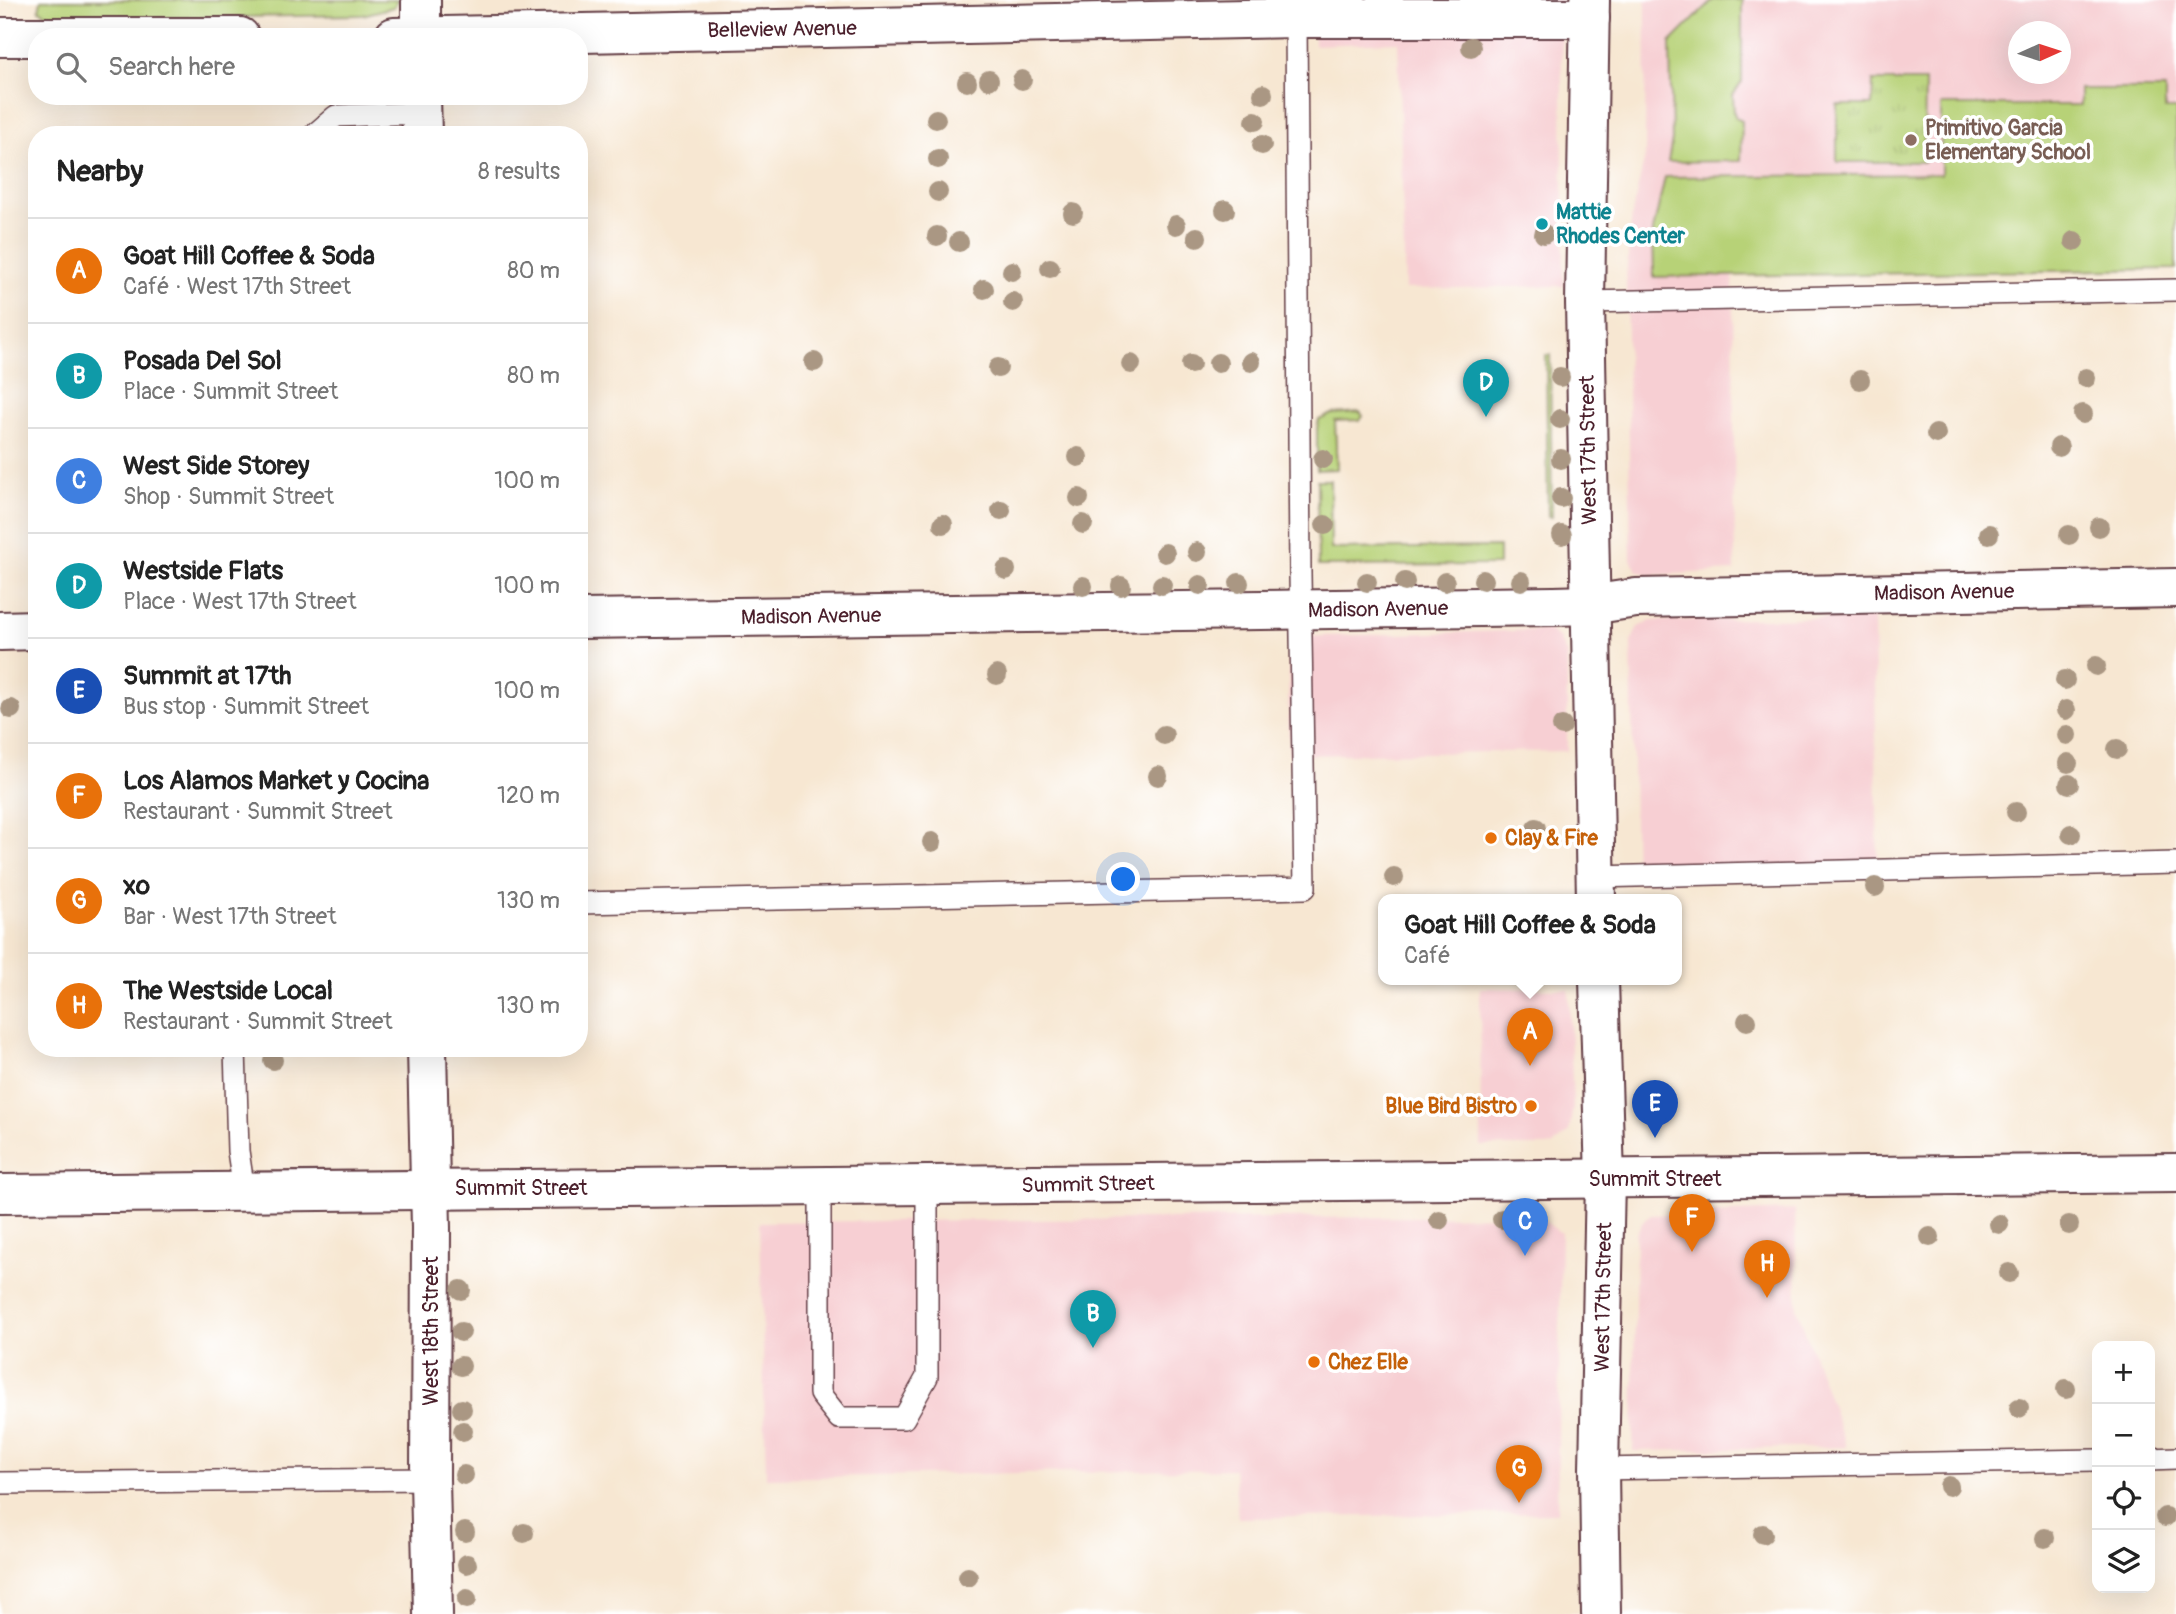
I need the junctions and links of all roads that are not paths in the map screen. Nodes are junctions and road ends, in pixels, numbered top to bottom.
1 (421, 0) edge
2 (1590, 9) edge
3 (1296, 18) junction
4 (421, 28) edge
5 (588, 33) edge
6 (0, 37) edge
7 (28, 37) edge
8 (421, 115) edge
9 (324, 126) edge
10 (2176, 290) edge
11 (1585, 302) junction
12 (2176, 588) edge
13 (1590, 605) junction
14 (1300, 611) junction
15 (588, 619) edge
16 (28, 630) edge
17 (0, 631) edge
18 (2176, 863) edge
19 (1596, 889) edge
20 (588, 902) edge
21 (1599, 985) edge
22 (235, 1057) edge
23 (427, 1057) edge
24 (2176, 1173) edge
25 (1605, 1179) junction
26 (927, 1185) junction
27 (820, 1186) junction
28 (429, 1189) junction
29 (243, 1191) junction
30 (0, 1194) edge
31 (2176, 1458) edge
32 (2155, 1459) edge
33 (2092, 1460) edge
34 (1600, 1469) junction
35 (430, 1479) junction
36 (0, 1483) edge
37 (433, 1614) edge
38 (1601, 1614) edge

1 - 4 street
2 - 3 street, Belleview Avenue
2 - 11 street, West 17th Street
3 - 5 street, Belleview Avenue
3 - 14 lane
6 - 7 street
8 - 9 lane
10 - 11 lane
11 - 13 street, West 17th Street
12 - 13 street, Madison Avenue
13 - 14 street, Madison Avenue
13 - 19 street, West 17th Street
14 - 15 street, Madison Avenue
14 - 20 lane
16 - 17 street
18 - 19 lane
21 - 25 street, West 17th Street
22 - 29 lane
23 - 28 street, West 18th Street
24 - 25 street, Summit Street
25 - 26 street, Summit Street
25 - 34 street, West 17th Street
26 - 27 street, Summit Street
26 - 27 lane
27 - 28 street, Summit Street
28 - 29 street, Summit Street
28 - 35 street, West 18th Street
29 - 30 street, Summit Street
31 - 32 lane
33 - 34 lane
34 - 38 street, West 17th Street
35 - 36 lane
35 - 37 street, West 18th Street

